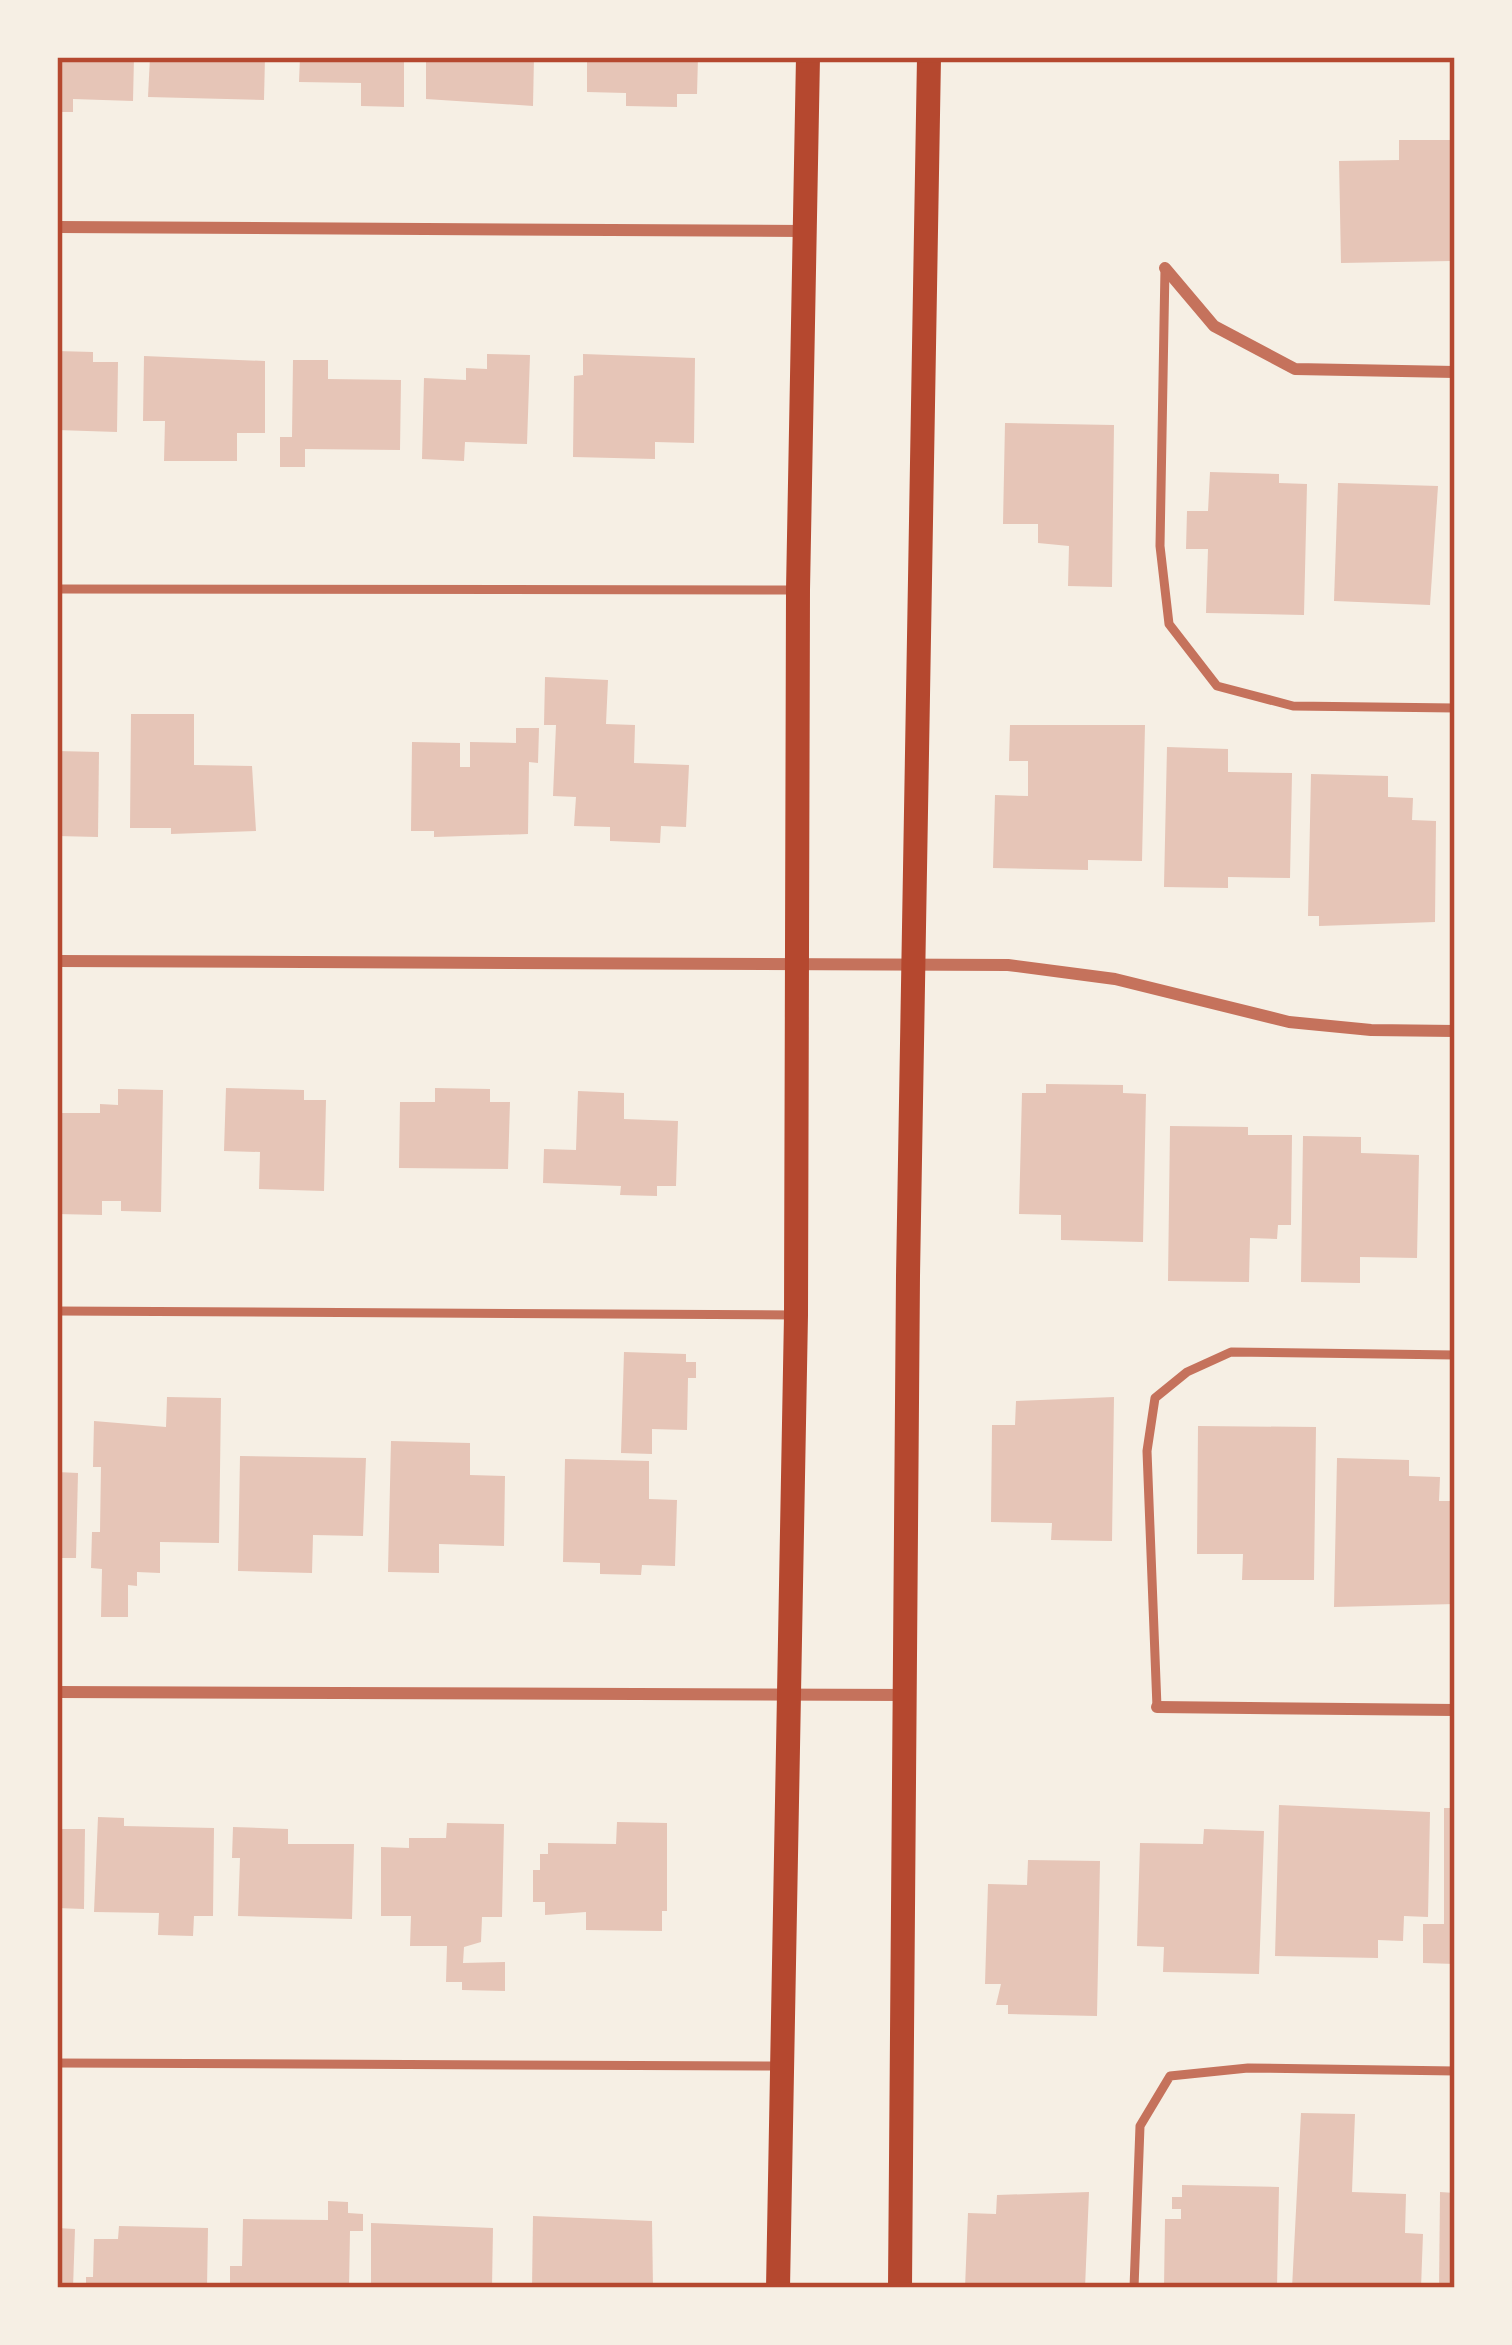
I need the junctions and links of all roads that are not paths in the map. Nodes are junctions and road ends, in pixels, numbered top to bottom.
1 (808, 57) edge
2 (929, 57) edge
3 (57, 227) edge
4 (806, 231) junction
5 (1166, 268) joint
6 (1455, 372) edge
7 (57, 589) edge
8 (798, 590) junction
9 (1455, 708) edge
10 (57, 961) edge
11 (795, 962) junction
12 (914, 963) junction
13 (1455, 1031) edge
14 (57, 1311) edge
15 (796, 1316) junction
16 (1455, 1355) edge
17 (57, 1692) edge
18 (788, 1695) junction
19 (908, 1695) junction
20 (1157, 1707) joint
21 (1455, 1710) edge
22 (57, 2062) edge
23 (782, 2066) junction
24 (1455, 2072) edge
25 (778, 2288) edge
26 (900, 2288) edge
27 (1134, 2288) edge

1 - 4 main road
2 - 12 main road
3 - 4 street
4 - 8 main road
5 - 6 street
5 - 9 lane
7 - 8 lane
8 - 11 main road
10 - 11 street
11 - 12 street
11 - 15 main road
12 - 13 street
12 - 19 main road
14 - 15 lane
15 - 18 main road
16 - 20 lane
17 - 18 street
18 - 19 street
18 - 23 main road
19 - 26 main road
20 - 21 street
22 - 23 lane
23 - 25 main road
24 - 27 lane

